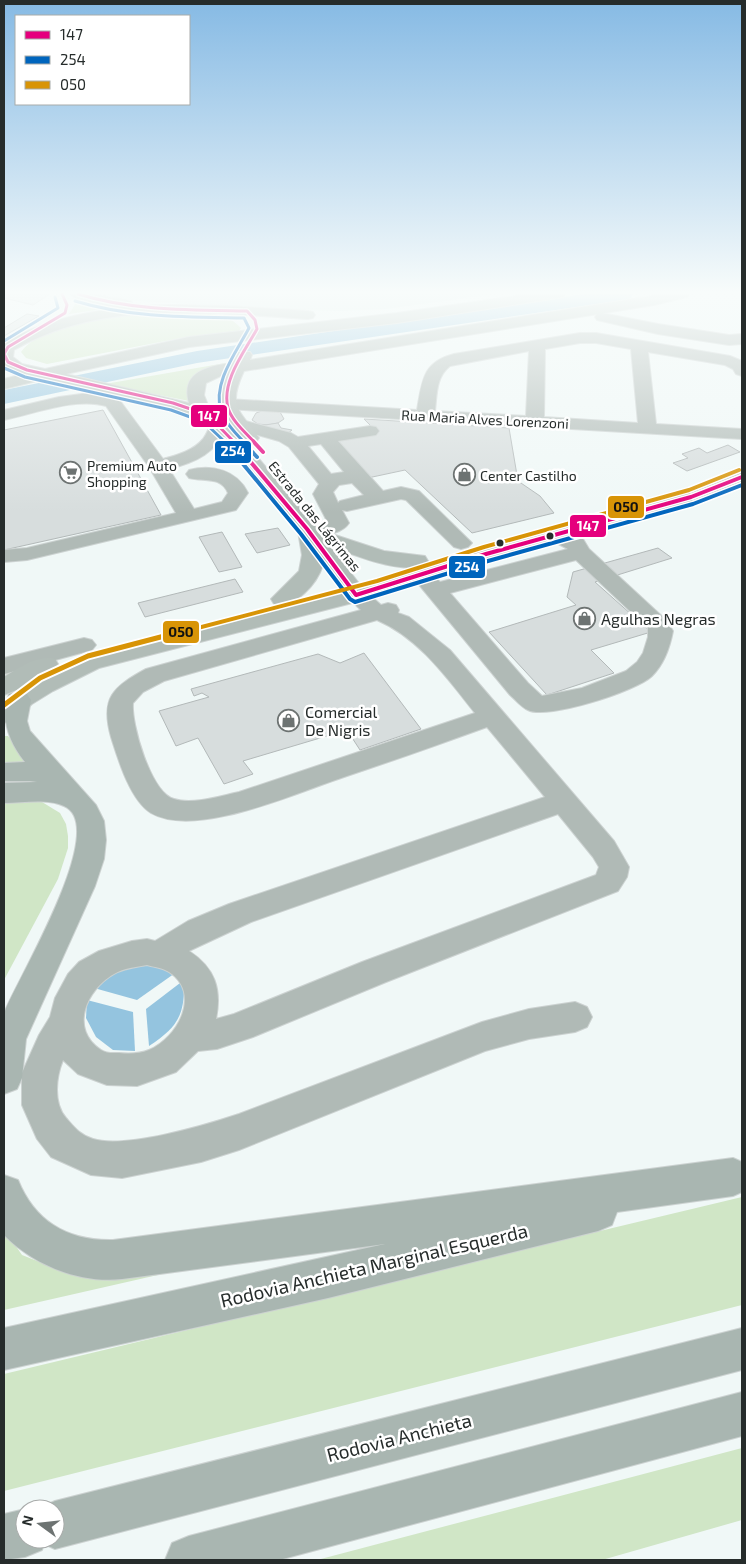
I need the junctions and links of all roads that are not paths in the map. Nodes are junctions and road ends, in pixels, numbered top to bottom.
1 (15, 367) edge
2 (85, 367) edge
3 (229, 367) edge
4 (238, 367) edge
5 (437, 367) edge
6 (536, 367) edge
7 (641, 367) edge
8 (52, 376) junction
9 (4, 384) edge
10 (228, 404) junction
11 (115, 405) junction
12 (202, 412) junction
13 (4, 415) edge
14 (425, 416) junction
15 (535, 422) junction
16 (229, 424) junction
17 (4, 426) edge
18 (648, 428) junction
19 (370, 431) dead end
20 (742, 434) edge
21 (325, 438) junction
22 (295, 443) junction
23 (742, 462) edge
24 (159, 468) junction
25 (256, 469) junction
26 (196, 474) dead end
27 (357, 476) junction
28 (742, 477) edge
29 (329, 485) dead end
30 (379, 499) junction
31 (347, 505) dead end
32 (188, 516) junction
33 (321, 533) junction
34 (556, 535) joint
35 (581, 541) junction
36 (461, 543) dead end
37 (4, 556) edge
38 (425, 575) junction
39 (375, 598) junction
40 (282, 599) junction
41 (87, 654) junction
42 (4, 666) edge
43 (7, 697) edge
44 (492, 716) junction
45 (4, 772) edge
46 (64, 787) junction
47 (4, 793) edge
48 (565, 801) junction
49 (162, 954) junction
50 (575, 1017) dead end
51 (66, 1021) junction
52 (192, 1036) junction
53 (6, 1044) edge
54 (4, 1078) edge
55 (738, 1176) edge
56 (4, 1194) edge
57 (4, 1348) edge
58 (742, 1349) edge
59 (742, 1414) edge
60 (65, 1522) edge
61 (189, 1560) edge

1 - 8 main road, Estrada das Lágrimas
2 - 8 main road
3 - 12 main road
4 - 10 main road
5 - 14 street
6 - 15 street
7 - 18 street
8 - 9 main road
8 - 12 main road, Estrada das Lágrimas
10 - 14 street, Rua Maria Alves Lorenzoni
10 - 16 main road, Estrada das Lágrimas
11 - 13 street
11 - 17 street
11 - 24 street
12 - 16 main road, Estrada das Lágrimas
14 - 15 street, Rua Maria Alves Lorenzoni
15 - 18 street, Rua Maria Alves Lorenzoni
16 - 22 street
16 - 24 street
16 - 25 main road, Estrada das Lágrimas
16 - 33 main road, Estrada das Lágrimas
18 - 20 street, Rua Maria Alves Lorenzoni
19 - 21 street
21 - 22 street
21 - 27 street
22 - 27 street
23 - 38 main road
24 - 25 street
24 - 32 street
25 - 33 main road, Estrada das Lágrimas
26 - 32 street
27 - 30 street
28 - 35 main road
29 - 33 street
30 - 31 street
30 - 36 street
32 - 37 street
33 - 38 main road
33 - 39 main road, Estrada das Lágrimas
33 - 40 main road
34 - 35 street
34 - 38 main road
35 - 38 street
35 - 38 street
38 - 39 main road
39 - 40 main road
39 - 41 main road
39 - 44 street
39 - 44 street
40 - 41 main road
41 - 42 street
41 - 43 main road
43 - 46 highway
44 - 48 street
45 - 46 highway
46 - 47 highway
46 - 53 highway
48 - 49 street
48 - 52 street
49 - 51 street
49 - 52 street
50 - 51 street
51 - 52 street
53 - 54 highway
55 - 56 highway
55 - 57 highway, Rodovia Anchieta Marginal Esquerda
58 - 60 highway, Rodovia Anchieta
59 - 61 highway

